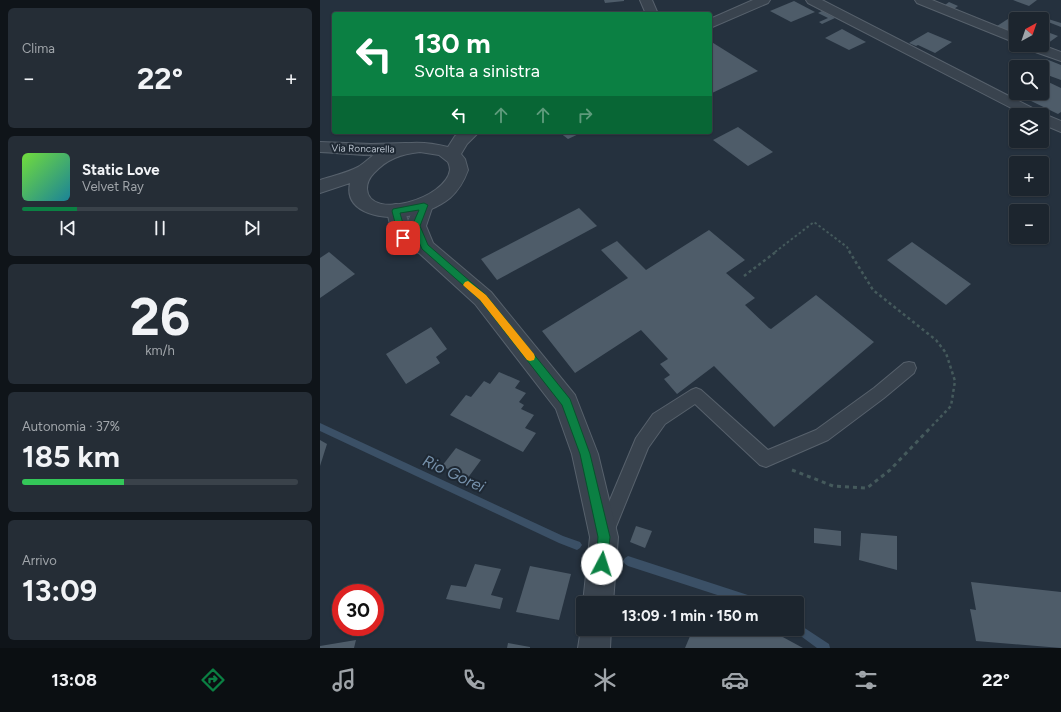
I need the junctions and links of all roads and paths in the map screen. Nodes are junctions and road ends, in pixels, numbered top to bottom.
1 (646, 0) edge
2 (764, 0) edge
3 (812, 0) edge
4 (921, 0) edge
5 (651, 12) edge
6 (712, 23) edge
7 (1009, 37) edge
8 (1048, 52) edge
9 (1061, 57) edge
10 (1023, 108) edge
11 (1049, 122) edge
12 (1061, 128) edge
13 (449, 134) edge
14 (470, 134) edge
15 (432, 147) junction
16 (320, 148) edge
17 (406, 148) junction
18 (452, 154) junction
19 (370, 166) junction
20 (320, 187) edge
21 (358, 191) junction
22 (320, 197) edge
23 (424, 205) junction
24 (396, 211) junction
25 (425, 247) junction
26 (744, 276) dead end
27 (909, 368) dead end
28 (766, 459) junction
29 (604, 537) junction
30 (599, 596) edge
31 (595, 636) edge
32 (594, 648) edge

1 - 5 street
2 - 6 street
3 - 10 street
4 - 7 street
8 - 9 street
11 - 12 street
13 - 15 street
14 - 18 street
15 - 17 street
15 - 18 street
16 - 17 street, Via Roncarella
16 - 19 street
17 - 19 street
18 - 23 street
19 - 20 street
19 - 21 street
21 - 22 street
21 - 24 street
23 - 24 street
23 - 25 street
24 - 25 street
25 - 29 street
26 - 28 path
27 - 28 lane
28 - 29 lane
29 - 30 street
31 - 32 street

